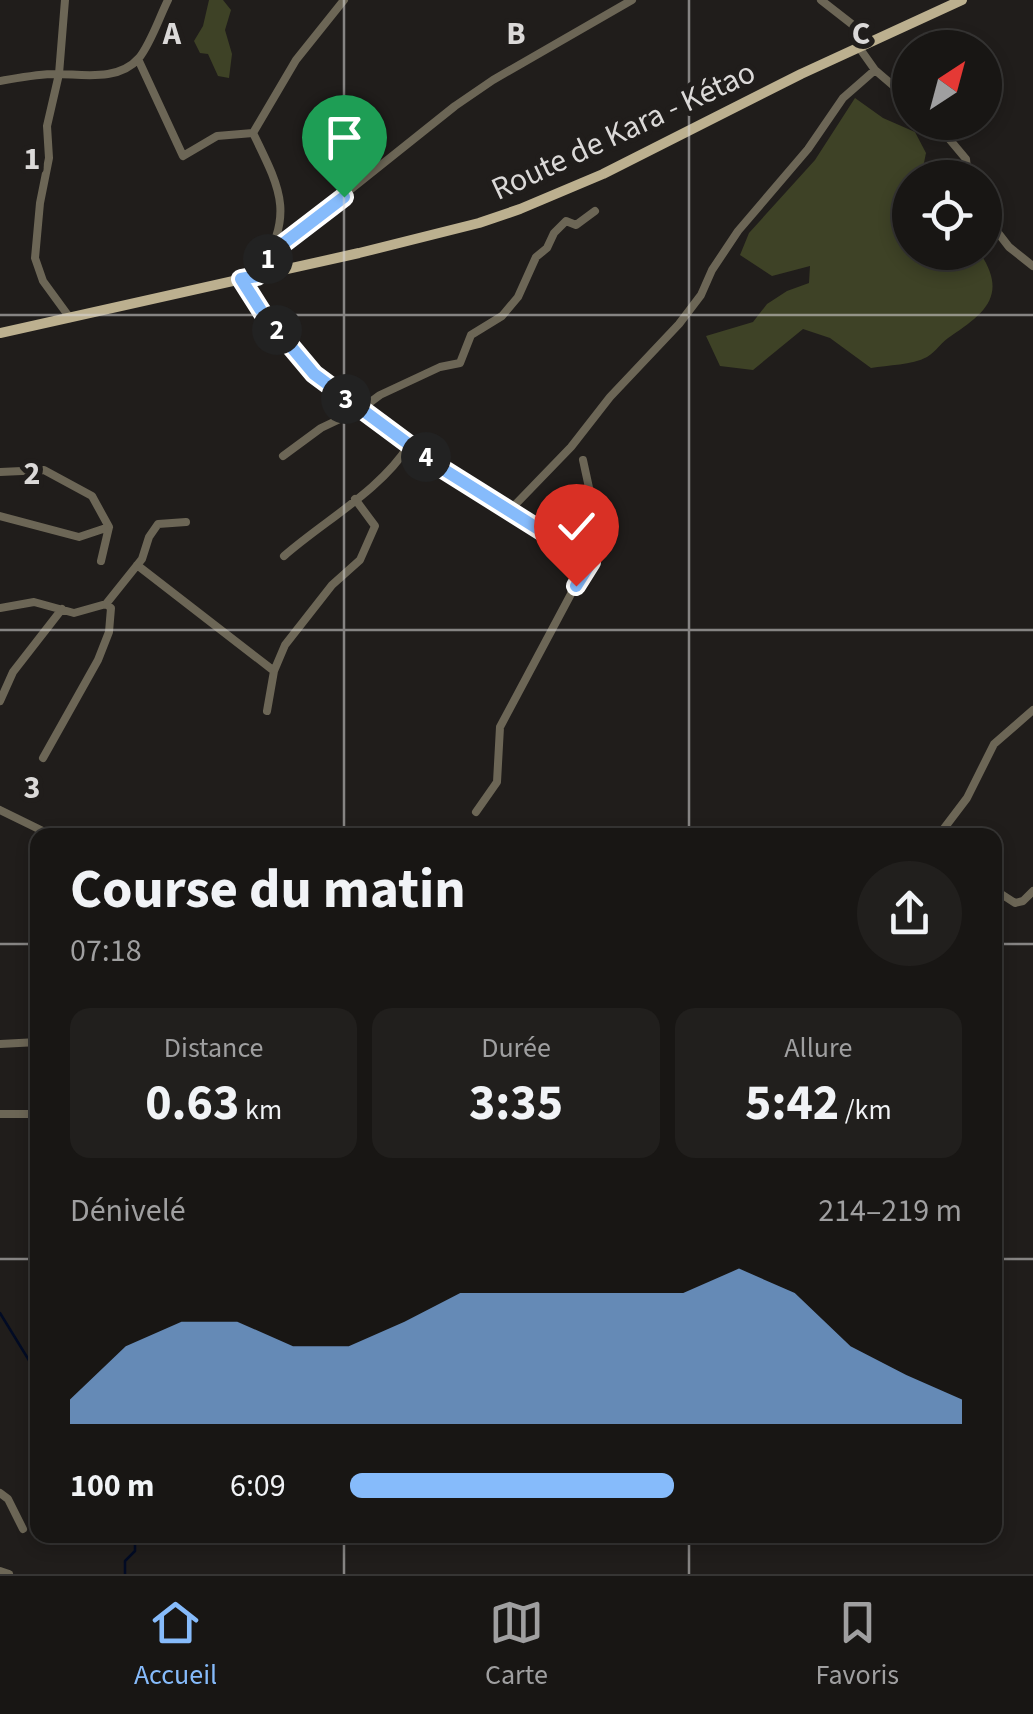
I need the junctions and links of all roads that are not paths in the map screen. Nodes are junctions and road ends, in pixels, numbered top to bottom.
1 (65, 0) edge
2 (168, 0) edge
3 (344, 0) edge
4 (632, 0) edge
5 (821, 0) edge
6 (962, 0) edge
7 (858, 46) junction
8 (138, 59) junction
9 (875, 70) junction
10 (59, 74) junction
11 (0, 80) edge
12 (892, 85) edge
13 (253, 133) junction
14 (950, 140) edge
15 (966, 160) edge
16 (594, 212) dead end
17 (1002, 238) edge
18 (271, 253) junction
19 (1033, 266) edge
20 (257, 276) junction
21 (241, 279) junction
22 (70, 318) junction
23 (0, 333) edge
24 (362, 409) junction
25 (409, 445) junction
26 (283, 456) dead end
27 (583, 460) dead end
28 (0, 472) edge
29 (355, 499) junction
30 (510, 509) junction
31 (0, 516) edge
32 (186, 522) dead end
33 (109, 527) junction
34 (284, 556) dead end
35 (101, 562) dead end
36 (591, 562) junction
37 (138, 566) junction
38 (106, 604) junction
39 (0, 608) edge
40 (62, 610) junction
41 (274, 671) junction
42 (0, 701) edge
43 (1033, 710) edge
44 (267, 711) dead end
45 (43, 758) dead end
46 (0, 810) edge
47 (476, 812) dead end
48 (36, 828) edge
49 (943, 828) edge
50 (1033, 891) edge
51 (1002, 895) edge
52 (30, 1042) edge
53 (0, 1044) edge
54 (0, 1114) edge
55 (30, 1114) edge
56 (0, 1493) edge
57 (24, 1529) dead end
58 (0, 1571) edge
59 (9, 1574) edge

1 - 10 street
2 - 8 street
3 - 13 street
4 - 18 street
5 - 7 street
6 - 7 main road, Route de Kara - Kétao
7 - 9 street
7 - 20 main road, Route de Kara - Kétao
8 - 10 street
8 - 13 street
9 - 12 street
9 - 30 street
10 - 11 street
10 - 22 street
13 - 18 street
14 - 15 street
16 - 24 street
17 - 19 street
18 - 20 street
20 - 21 main road, Route de Kara - Kétao
21 - 22 main road, Route de Kara - Kétao
21 - 24 street
22 - 23 main road, Route de Kara - Kétao
24 - 25 street
24 - 26 street
25 - 29 street
25 - 30 street
27 - 36 street
28 - 33 street
29 - 34 street
29 - 41 street
30 - 36 street
31 - 33 street
32 - 37 street
33 - 35 street
36 - 47 street
37 - 38 street
37 - 41 street
38 - 40 street
38 - 45 street
39 - 40 street
40 - 42 street
41 - 44 street
43 - 49 street
46 - 48 street
50 - 51 street
52 - 53 street
54 - 55 street
56 - 57 street
58 - 59 street

